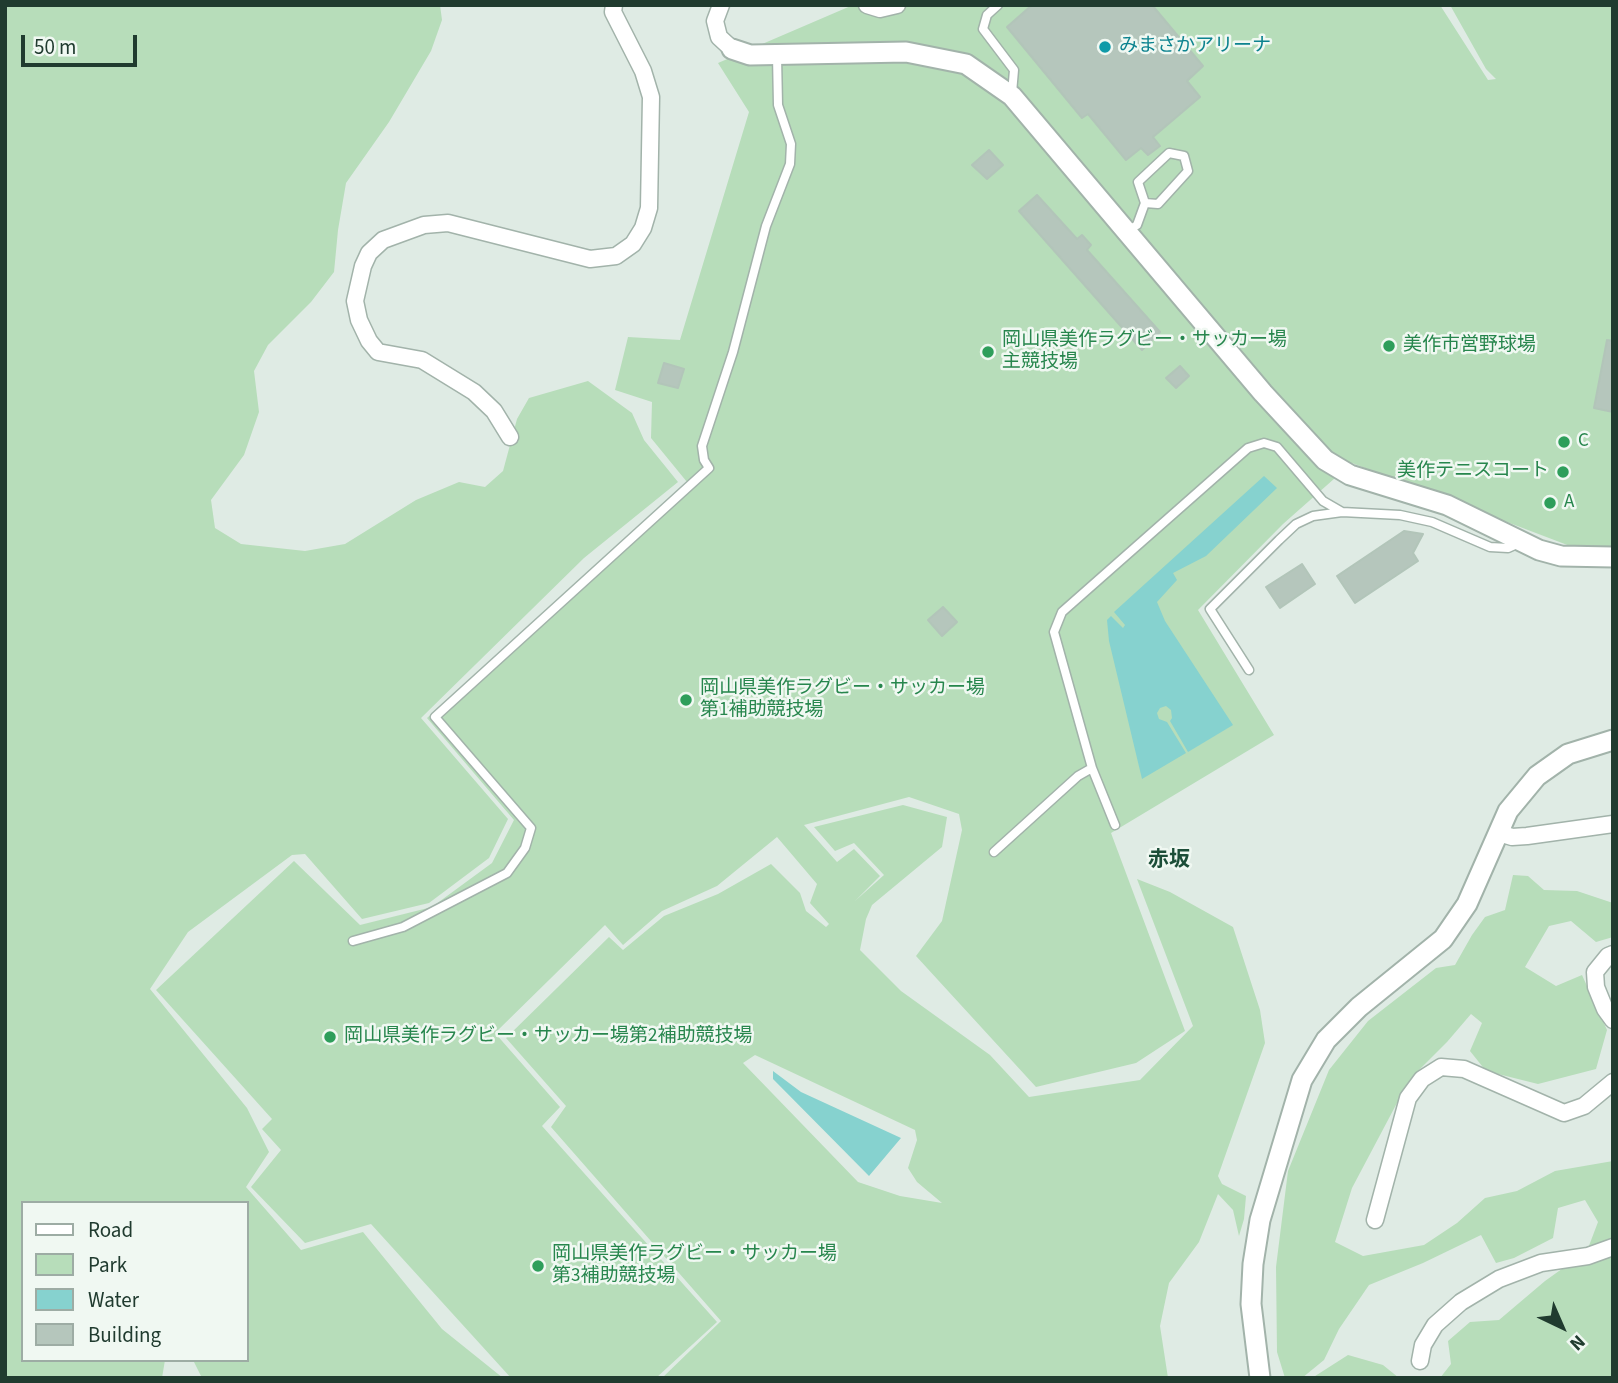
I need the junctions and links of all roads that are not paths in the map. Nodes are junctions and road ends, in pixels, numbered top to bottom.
1 (614, 5) edge
2 (721, 5) edge
3 (867, 5) edge
4 (897, 5) edge
5 (998, 5) edge
6 (732, 49) joint
7 (777, 53) junction
8 (1012, 96) junction
9 (1145, 203) junction
10 (1126, 232) junction
11 (510, 437) dead end
12 (1342, 512) junction
13 (1521, 542) junction
14 (1613, 557) edge
15 (1249, 670) dead end
16 (1613, 740) edge
17 (1092, 768) junction
18 (1613, 824) edge
19 (1115, 825) dead end
20 (1499, 834) junction
21 (994, 852) dead end
22 (353, 941) dead end
23 (1613, 954) edge
24 (1613, 1020) edge
25 (1613, 1082) edge
26 (1376, 1220) dead end
27 (1613, 1247) edge
28 (1420, 1361) dead end
29 (1260, 1378) edge

1 - 11 street
2 - 6 street
3 - 4 street
5 - 8 lane
6 - 7 street
7 - 8 street
7 - 22 lane
8 - 10 street
9 - 9 lane
9 - 10 lane
10 - 13 street
12 - 13 lane
12 - 15 lane
12 - 17 lane
13 - 14 street
16 - 20 street
17 - 19 lane
17 - 21 lane
18 - 20 street
20 - 29 street
23 - 24 street
25 - 26 street
27 - 28 street

